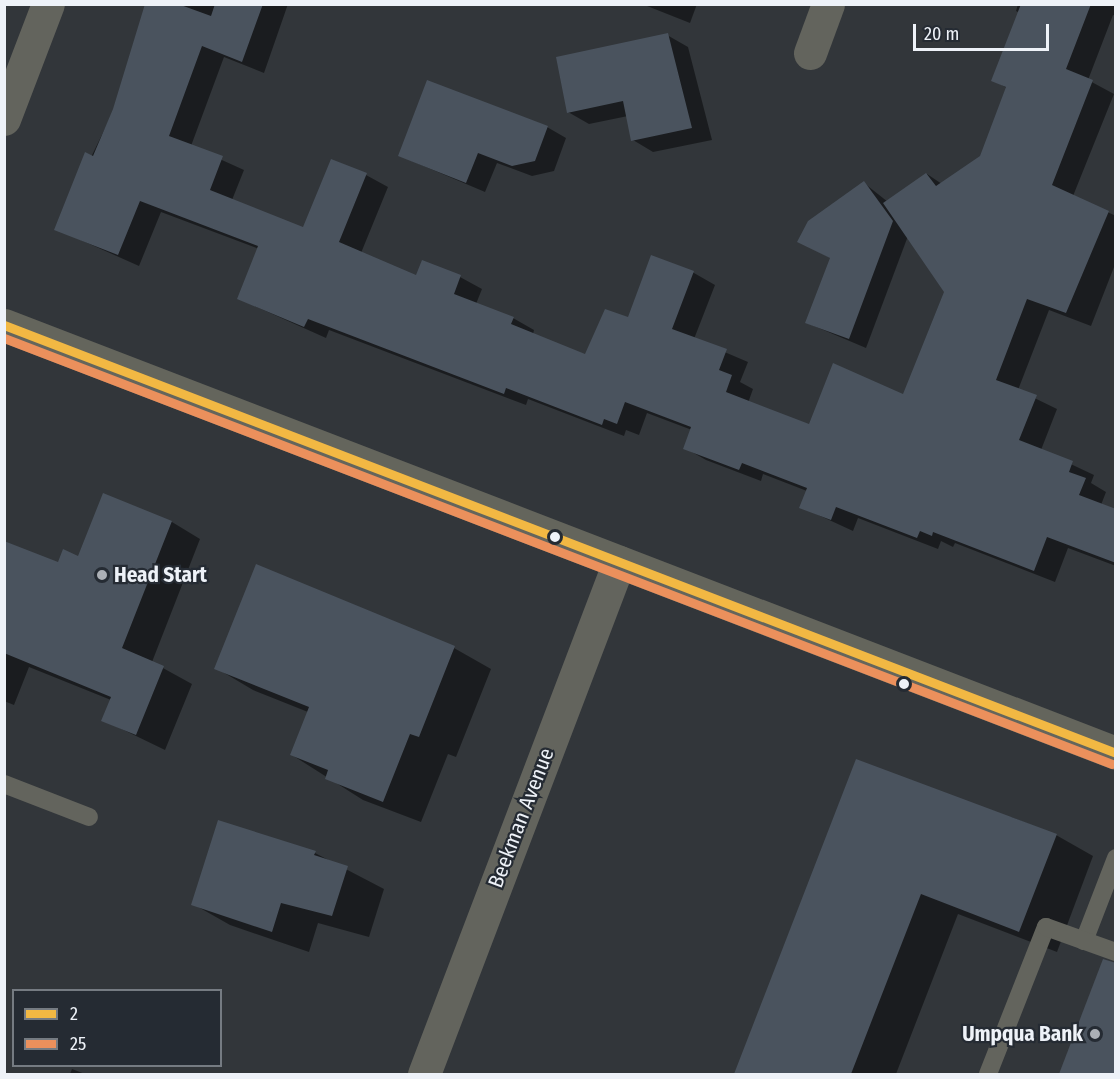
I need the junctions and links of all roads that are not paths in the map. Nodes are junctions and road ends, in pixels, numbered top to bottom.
1 (48, 4) edge
2 (828, 4) edge
3 (810, 53) dead end
4 (4, 119) edge
5 (4, 325) edge
6 (619, 562) junction
7 (1116, 753) edge
8 (4, 784) edge
9 (89, 817) dead end
10 (1116, 858) edge
11 (1084, 941) junction
12 (1116, 952) edge
13 (424, 1074) edge
14 (988, 1074) edge

1 - 4 street
2 - 3 street
5 - 6 main road
6 - 7 main road
6 - 13 street, Beekman Avenue
8 - 9 lane
10 - 11 lane
11 - 12 lane
11 - 14 lane

